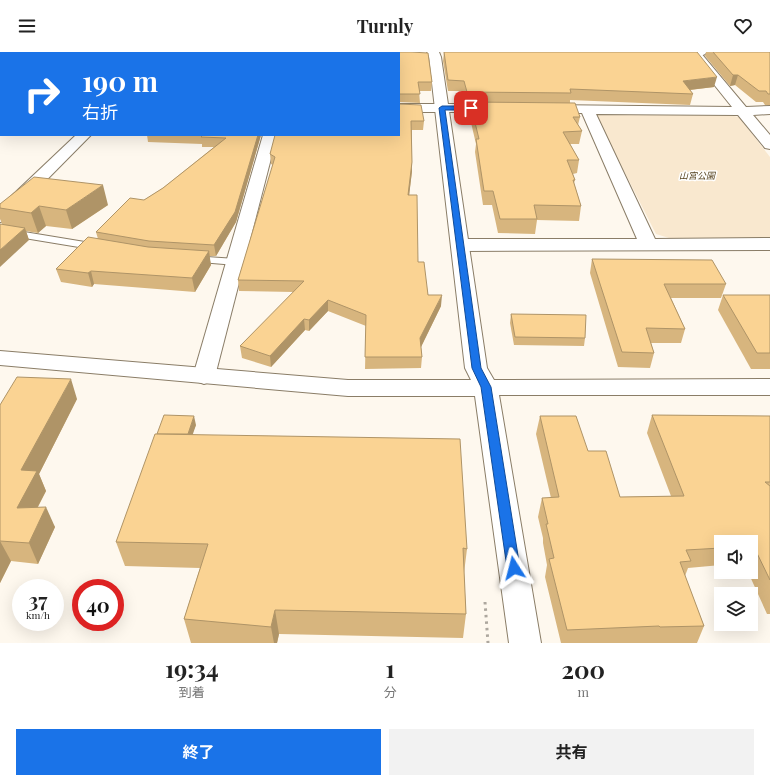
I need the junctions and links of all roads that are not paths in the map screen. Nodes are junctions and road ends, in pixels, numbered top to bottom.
1 (433, 52) edge
2 (657, 52) edge
3 (694, 52) edge
4 (701, 52) edge
5 (400, 108) edge
6 (442, 108) junction
7 (511, 108) edge
8 (534, 109) edge
9 (587, 109) junction
10 (770, 110) edge
11 (743, 111) junction
12 (83, 136) edge
13 (270, 136) edge
14 (770, 145) edge
15 (0, 217) edge
16 (0, 231) edge
17 (648, 244) junction
18 (770, 244) edge
19 (461, 245) junction
20 (106, 248) edge
21 (182, 258) edge
22 (236, 262) junction
23 (0, 358) edge
24 (204, 376) junction
25 (486, 387) junction
26 (770, 387) edge
27 (525, 643) edge

1 - 6 street
2 - 3 street
3 - 4 street
3 - 11 street
5 - 6 street
6 - 7 street
6 - 19 street
8 - 9 street
9 - 11 street
9 - 17 street
10 - 11 street
11 - 14 street
12 - 15 street
13 - 22 street
16 - 20 lane
17 - 18 street
17 - 19 street
19 - 25 street
21 - 22 lane
22 - 24 street
23 - 24 street
24 - 25 street
25 - 26 street
25 - 27 street

